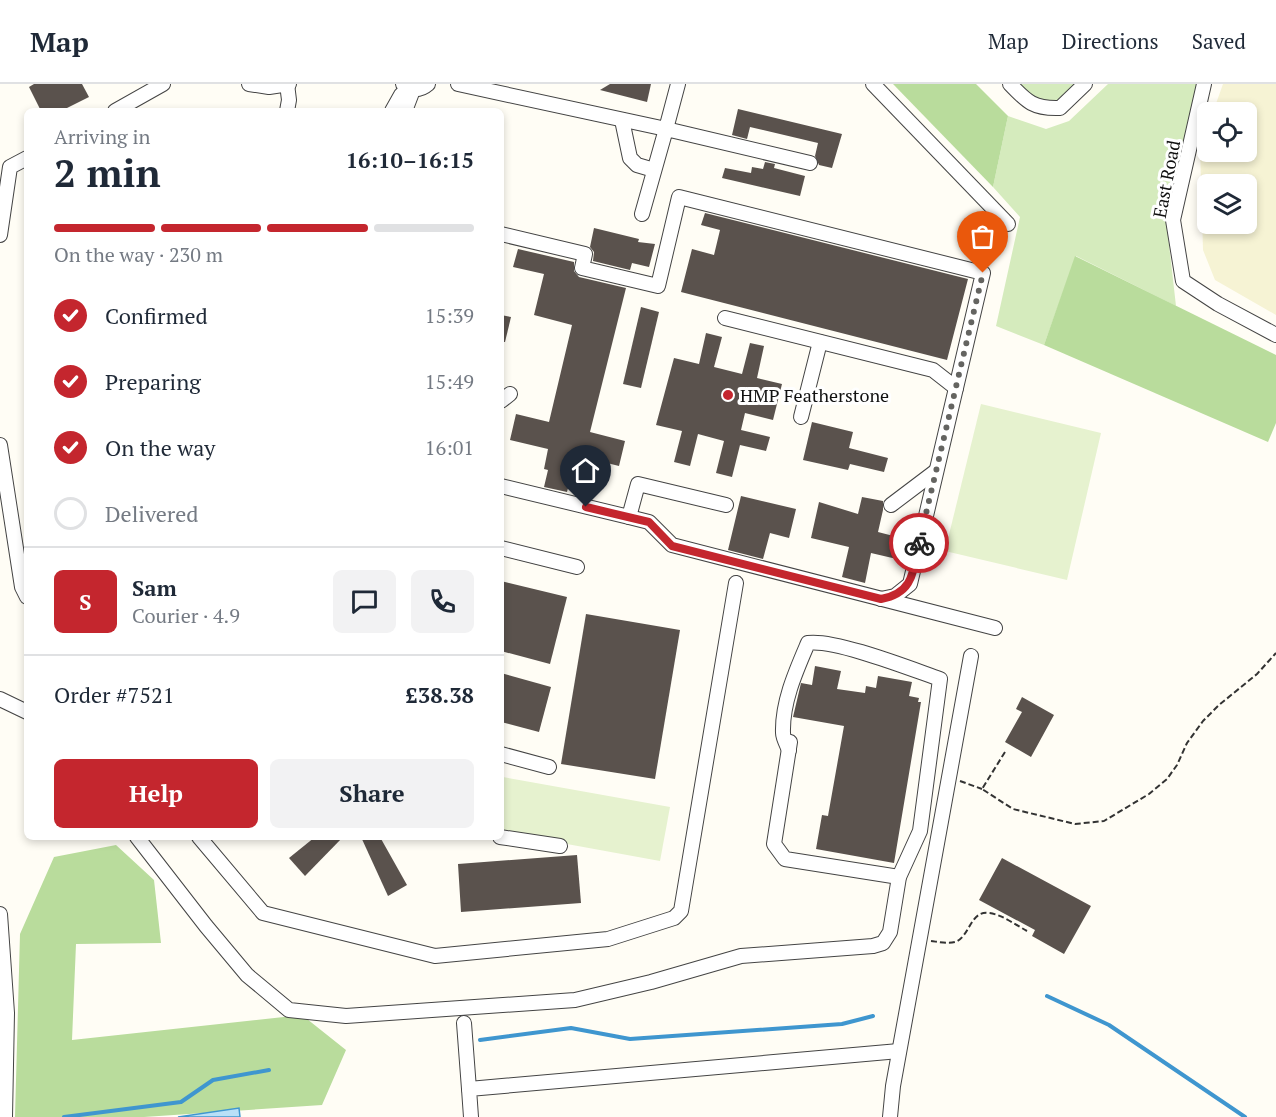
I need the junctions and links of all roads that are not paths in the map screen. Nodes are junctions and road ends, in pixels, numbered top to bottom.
1 (163, 84) edge
2 (249, 84) edge
3 (288, 84) edge
4 (428, 84) edge
5 (458, 84) edge
6 (678, 84) edge
7 (873, 84) edge
8 (1010, 84) edge
9 (1085, 84) edge
10 (1204, 84) edge
11 (408, 87) edge
12 (120, 108) edge
13 (288, 108) edge
14 (394, 108) edge
15 (405, 108) edge
16 (622, 120) junction
17 (666, 129) junction
18 (24, 160) edge
19 (810, 163) dead end
20 (654, 170) junction
21 (642, 214) dead end
22 (1008, 224) dead end
23 (0, 235) edge
24 (504, 235) edge
25 (725, 318) dead end
26 (1276, 335) edge
27 (820, 342) junction
28 (956, 388) junction
29 (801, 417) dead end
30 (0, 445) edge
31 (936, 471) junction
32 (504, 487) edge
33 (726, 505) dead end
34 (891, 505) dead end
35 (629, 517) junction
36 (504, 549) edge
37 (577, 567) dead end
38 (736, 583) dead end
39 (24, 591) edge
40 (881, 599) junction
41 (995, 628) dead end
42 (971, 656) dead end
43 (0, 699) edge
44 (24, 711) edge
45 (793, 726) dead end
46 (789, 750) junction
47 (504, 755) edge
48 (549, 767) dead end
49 (504, 838) edge
50 (139, 840) edge
51 (202, 840) edge
52 (560, 846) dead end
53 (899, 876) junction
54 (0, 914) edge
55 (464, 1023) dead end
56 (899, 1050) junction
57 (469, 1089) junction
58 (5, 1117) edge
59 (471, 1117) edge
60 (890, 1117) edge

1 - 12 street
2 - 3 street
3 - 13 street
4 - 11 street
5 - 16 street
6 - 17 street
7 - 22 street
8 - 9 street
10 - 26 street, East Road
11 - 14 street
11 - 15 street
16 - 17 street
16 - 20 street
17 - 19 street
17 - 20 street
18 - 23 street
20 - 21 street
24 - 28 street
25 - 27 street
27 - 28 street
27 - 29 street
28 - 31 street
30 - 39 street
31 - 34 street
31 - 40 street
32 - 35 street
33 - 35 street
35 - 40 street
36 - 37 street
38 - 51 street
40 - 41 street
42 - 56 street
43 - 44 street
45 - 46 street
46 - 53 street
46 - 53 street
47 - 48 street
49 - 52 street
50 - 53 street
54 - 58 street
55 - 57 street
56 - 57 street
56 - 60 street
57 - 59 street

